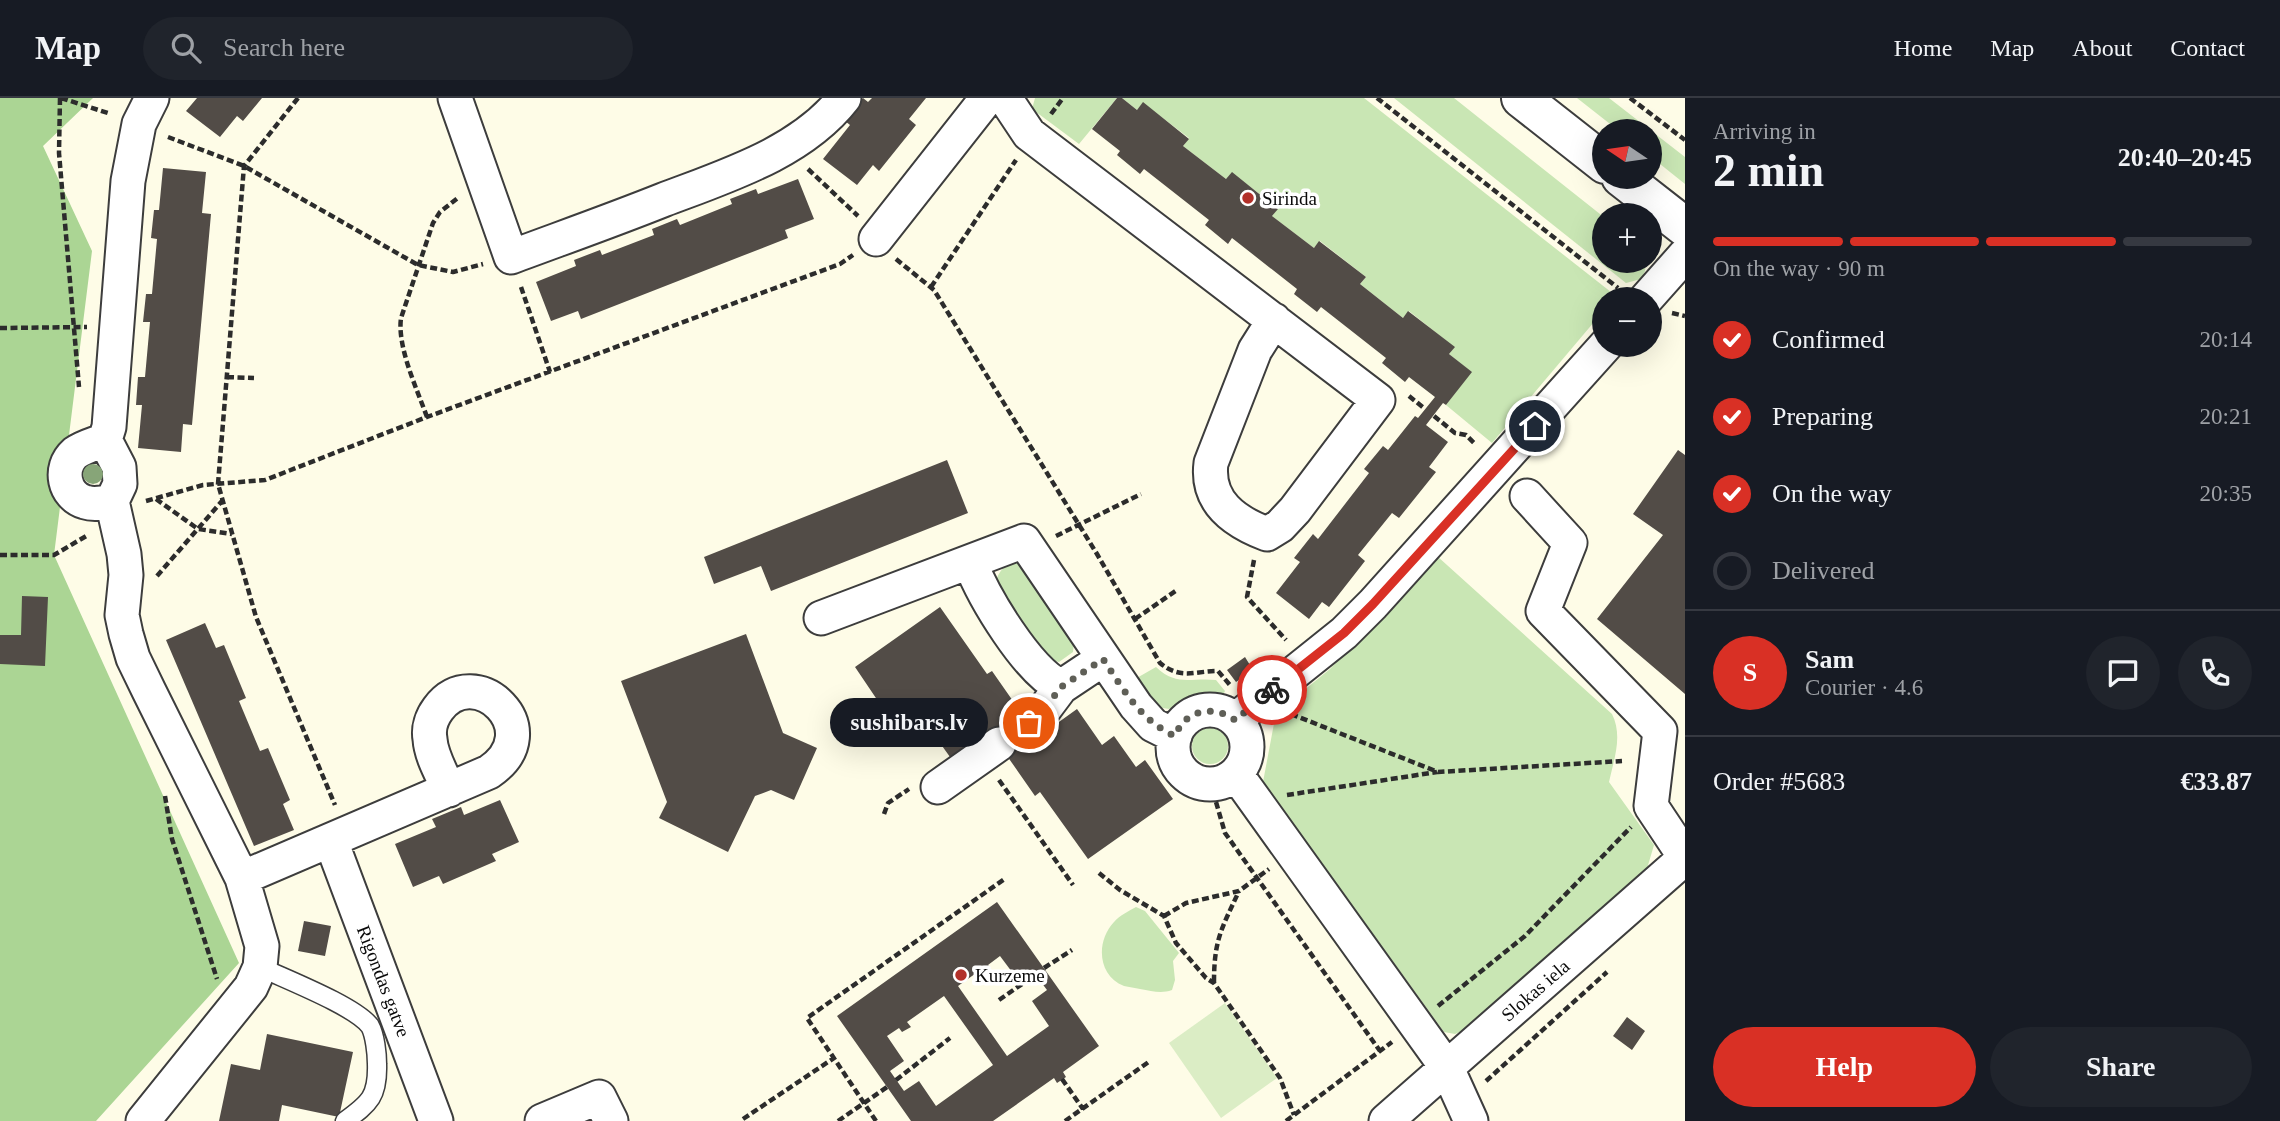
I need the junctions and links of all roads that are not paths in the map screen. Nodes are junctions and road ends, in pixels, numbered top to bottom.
1 (455, 98) edge
2 (844, 98) edge
3 (987, 98) edge
4 (1004, 98) edge
5 (1521, 98) edge
6 (146, 111) edge
7 (1592, 154) edge
8 (1636, 189) edge
9 (1685, 227) edge
10 (876, 239) road end
11 (1685, 255) edge
12 (1644, 287) edge
13 (1274, 320) junction
14 (1595, 357) edge
15 (105, 440) junction
16 (1527, 496) dead end
17 (114, 510) junction
18 (970, 562) junction
19 (821, 618) dead end
20 (1103, 659) junction
21 (1061, 687) junction
22 (1247, 710) junction
23 (1029, 723) dead end
24 (1175, 736) junction
25 (990, 750) road end
26 (1235, 786) junction
27 (939, 788) dead end
28 (449, 790) dead end
29 (339, 838) junction
30 (1685, 858) edge
31 (242, 878) junction
32 (260, 967) junction
33 (1447, 1068) junction
34 (1466, 1112) edge
35 (432, 1120) edge
36 (145, 1121) edge
37 (345, 1121) edge
38 (542, 1121) edge
39 (611, 1121) edge
40 (1386, 1121) edge

1 - 2 street
3 - 10 street
4 - 13 street
5 - 7 street
6 - 15 street
8 - 9 street
11 - 12 street
13 - 13 street
14 - 22 street
15 - 17 street
15 - 17 street
16 - 30 street
17 - 31 street
18 - 19 street
18 - 20 street
18 - 21 street
20 - 21 street
20 - 24 street
21 - 23 street
22 - 24 street
22 - 26 street
24 - 26 street
25 - 27 street
26 - 33 street
28 - 29 street
29 - 31 street
29 - 35 street, Rigondas gatve
30 - 33 street, Slokas iela
31 - 32 street
32 - 36 street
32 - 37 lane
33 - 34 street
33 - 40 street, Slokas iela
38 - 39 street

